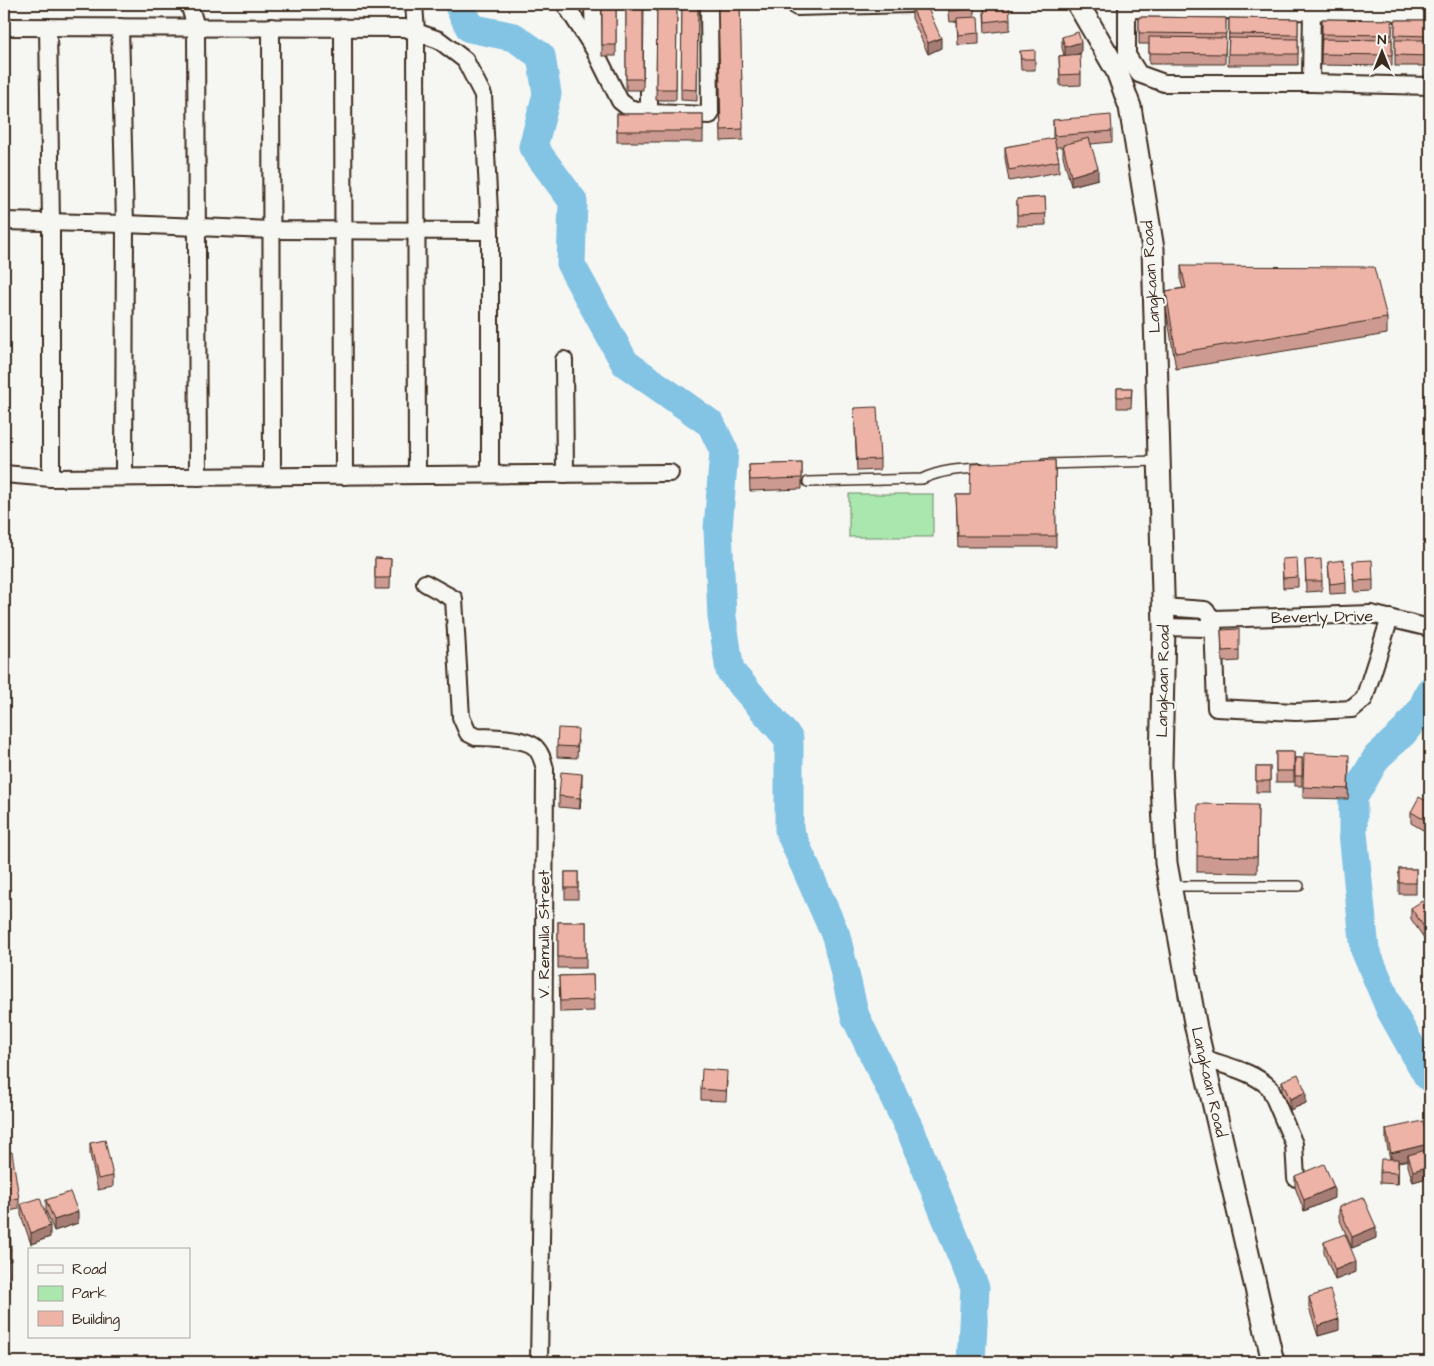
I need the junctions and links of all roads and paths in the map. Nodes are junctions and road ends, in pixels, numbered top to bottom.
1 (188, 4) edge
2 (414, 4) edge
3 (565, 4) edge
4 (593, 4) edge
5 (649, 4) edge
6 (709, 4) edge
7 (910, 4) edge
8 (1078, 4) edge
9 (1127, 6) edge
10 (797, 7) dead end
11 (1312, 8) edge
12 (1430, 13) edge
13 (4, 27) edge
14 (48, 27) junction
15 (120, 27) junction
16 (196, 27) junction
17 (271, 27) junction
18 (343, 27) junction
19 (416, 32) junction
20 (594, 49) junction
21 (1311, 83) junction
22 (1430, 86) edge
23 (650, 113) junction
24 (4, 221) edge
25 (52, 222) junction
26 (125, 224) junction
27 (197, 227) junction
28 (271, 230) junction
29 (343, 230) junction
30 (416, 230) junction
31 (490, 230) junction
32 (564, 360) dead end
33 (1159, 462) junction
34 (1032, 465) edge
35 (986, 468) edge
36 (670, 473) dead end
37 (4, 474) edge
38 (490, 474) junction
39 (565, 474) junction
40 (417, 475) junction
41 (272, 476) junction
42 (344, 476) junction
43 (124, 477) junction
44 (198, 477) junction
45 (51, 478) junction
46 (808, 482) dead end
47 (425, 583) dead end
48 (1163, 616) junction
49 (1390, 618) junction
50 (1213, 619) junction
51 (1429, 628) edge
52 (1170, 886) junction
53 (1299, 886) dead end
54 (1203, 1058) junction
55 (1296, 1178) edge
56 (539, 1362) edge
57 (1273, 1362) edge

1 - 16 street
2 - 19 street
3 - 20 street
4 - 20 street
5 - 23 street
6 - 23 street
7 - 10 street
8 - 33 street, Langkaan Road
9 - 11 street
9 - 21 street
11 - 12 street
11 - 21 street
13 - 14 street
14 - 15 street
14 - 25 street
15 - 16 street
15 - 26 street
16 - 17 street
16 - 27 street
17 - 18 street
17 - 28 street
18 - 19 street
18 - 29 street
19 - 30 street
19 - 31 street
20 - 23 street
21 - 22 street
24 - 25 street
25 - 26 street
25 - 45 street
26 - 27 street
26 - 43 street
27 - 28 street
27 - 44 street
28 - 29 street
28 - 41 street
29 - 30 street
29 - 42 street
30 - 31 street
30 - 40 street
31 - 38 street
32 - 39 street
33 - 34 lane
33 - 48 street, Langkaan Road
35 - 46 lane
36 - 39 street
37 - 45 street
38 - 39 street
38 - 40 street
40 - 42 street
41 - 42 street
41 - 44 street
43 - 44 street
43 - 45 street
47 - 56 street, V. Remulla Street
48 - 50 street, Beverly Drive
48 - 52 street, Langkaan Road
49 - 50 street, Beverly Drive
49 - 50 street
49 - 51 street, Beverly Drive
52 - 53 lane
52 - 54 street, Langkaan Road
54 - 55 street
54 - 57 street, Langkaan Road

